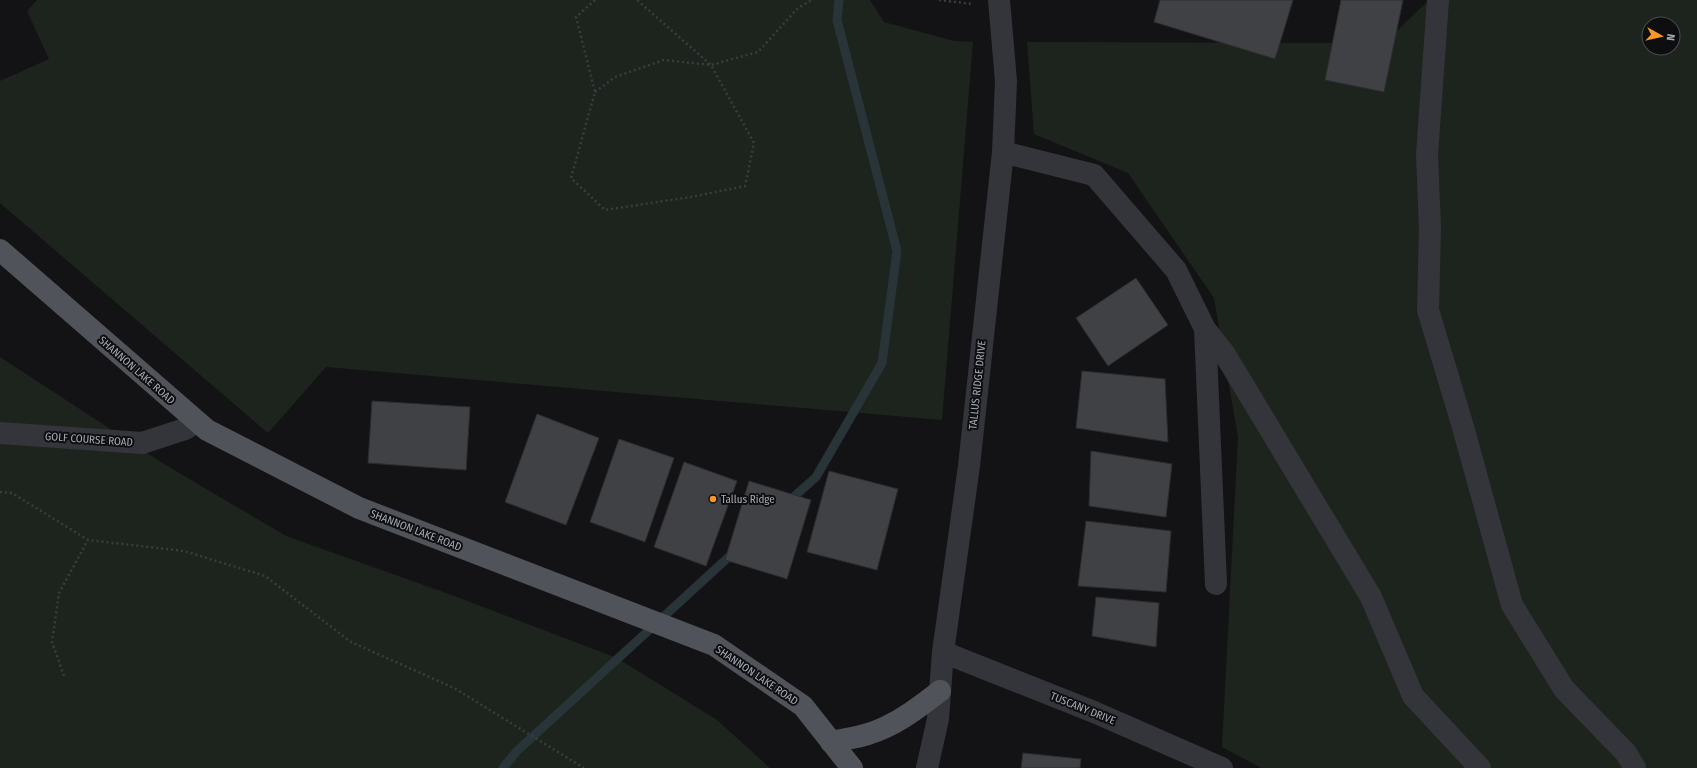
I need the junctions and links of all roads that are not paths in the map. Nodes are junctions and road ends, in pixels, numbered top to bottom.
1 (1438, 0) edge
2 (999, 3) edge
3 (1003, 152) junction
4 (0, 250) edge
5 (1205, 329) junction
6 (197, 422) junction
7 (0, 433) edge
8 (1216, 584) dead end
9 (943, 652) junction
10 (940, 691) junction
11 (831, 742) junction
12 (852, 768) edge
13 (927, 768) edge
14 (1222, 768) edge
15 (1480, 768) edge
16 (1635, 768) edge

1 - 16 street
2 - 3 street, TALLUS RIDGE DRIVE
3 - 5 street
3 - 9 street, TALLUS RIDGE DRIVE
4 - 6 main road, SHANNON LAKE ROAD
5 - 8 street
5 - 15 street
6 - 7 street, GOLF COURSE ROAD
6 - 11 main road, SHANNON LAKE ROAD
9 - 10 street, TALLUS RIDGE DRIVE
9 - 14 street, TUSCANY DRIVE
10 - 11 main road
10 - 13 street, TALLUS RIDGE DRIVE
11 - 12 main road, SHANNON LAKE ROAD

